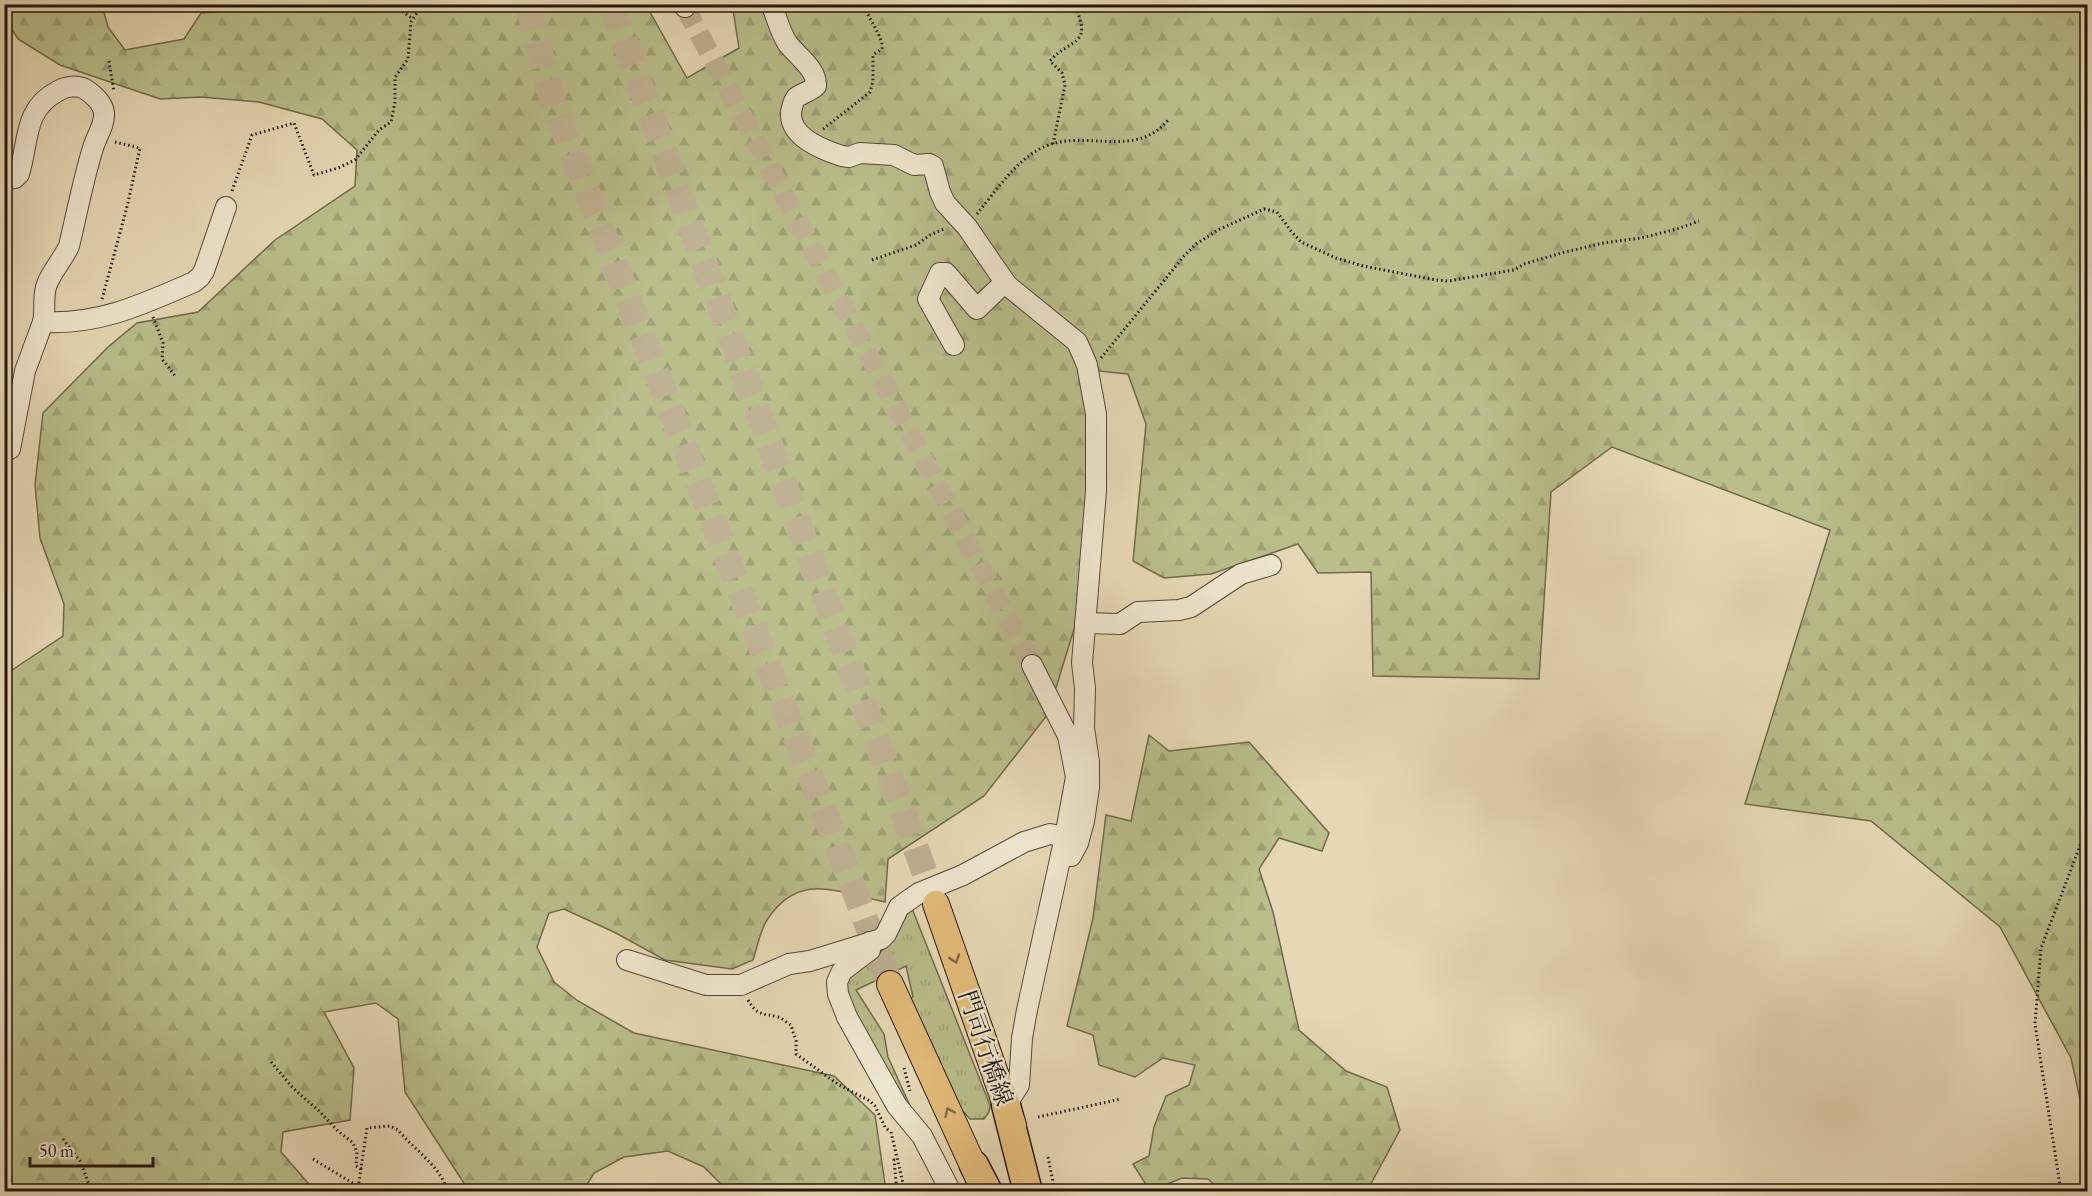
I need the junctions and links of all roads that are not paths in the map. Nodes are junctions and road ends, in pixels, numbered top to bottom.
1 (771, 4) edge
2 (4, 179) edge
3 (226, 207) road end
4 (1005, 282) junction
5 (43, 322) junction
6 (954, 345) dead end
7 (10, 449) dead end
8 (1271, 565) dead end
9 (1085, 623) junction
10 (1032, 665) tunnel mouth
11 (1063, 847) junction
12 (936, 904) tunnel mouth
13 (870, 942) junction
14 (627, 960) dead end
15 (890, 984) tunnel mouth
16 (1006, 1105) junction
17 (974, 1165) joint
18 (1040, 1190) edge
19 (951, 1191) edge
20 (987, 1191) edge

1 - 4 street
2 - 5 street
3 - 5 street
4 - 6 street
4 - 9 street
5 - 7 street
8 - 9 street
9 - 11 street
10 - 11 street
11 - 13 street
11 - 16 street
12 -> 16 main road, 門司行橋線
13 - 14 street
13 - 19 street
17 -> 15 main road
16 - 18 highway
17 - 20 highway

